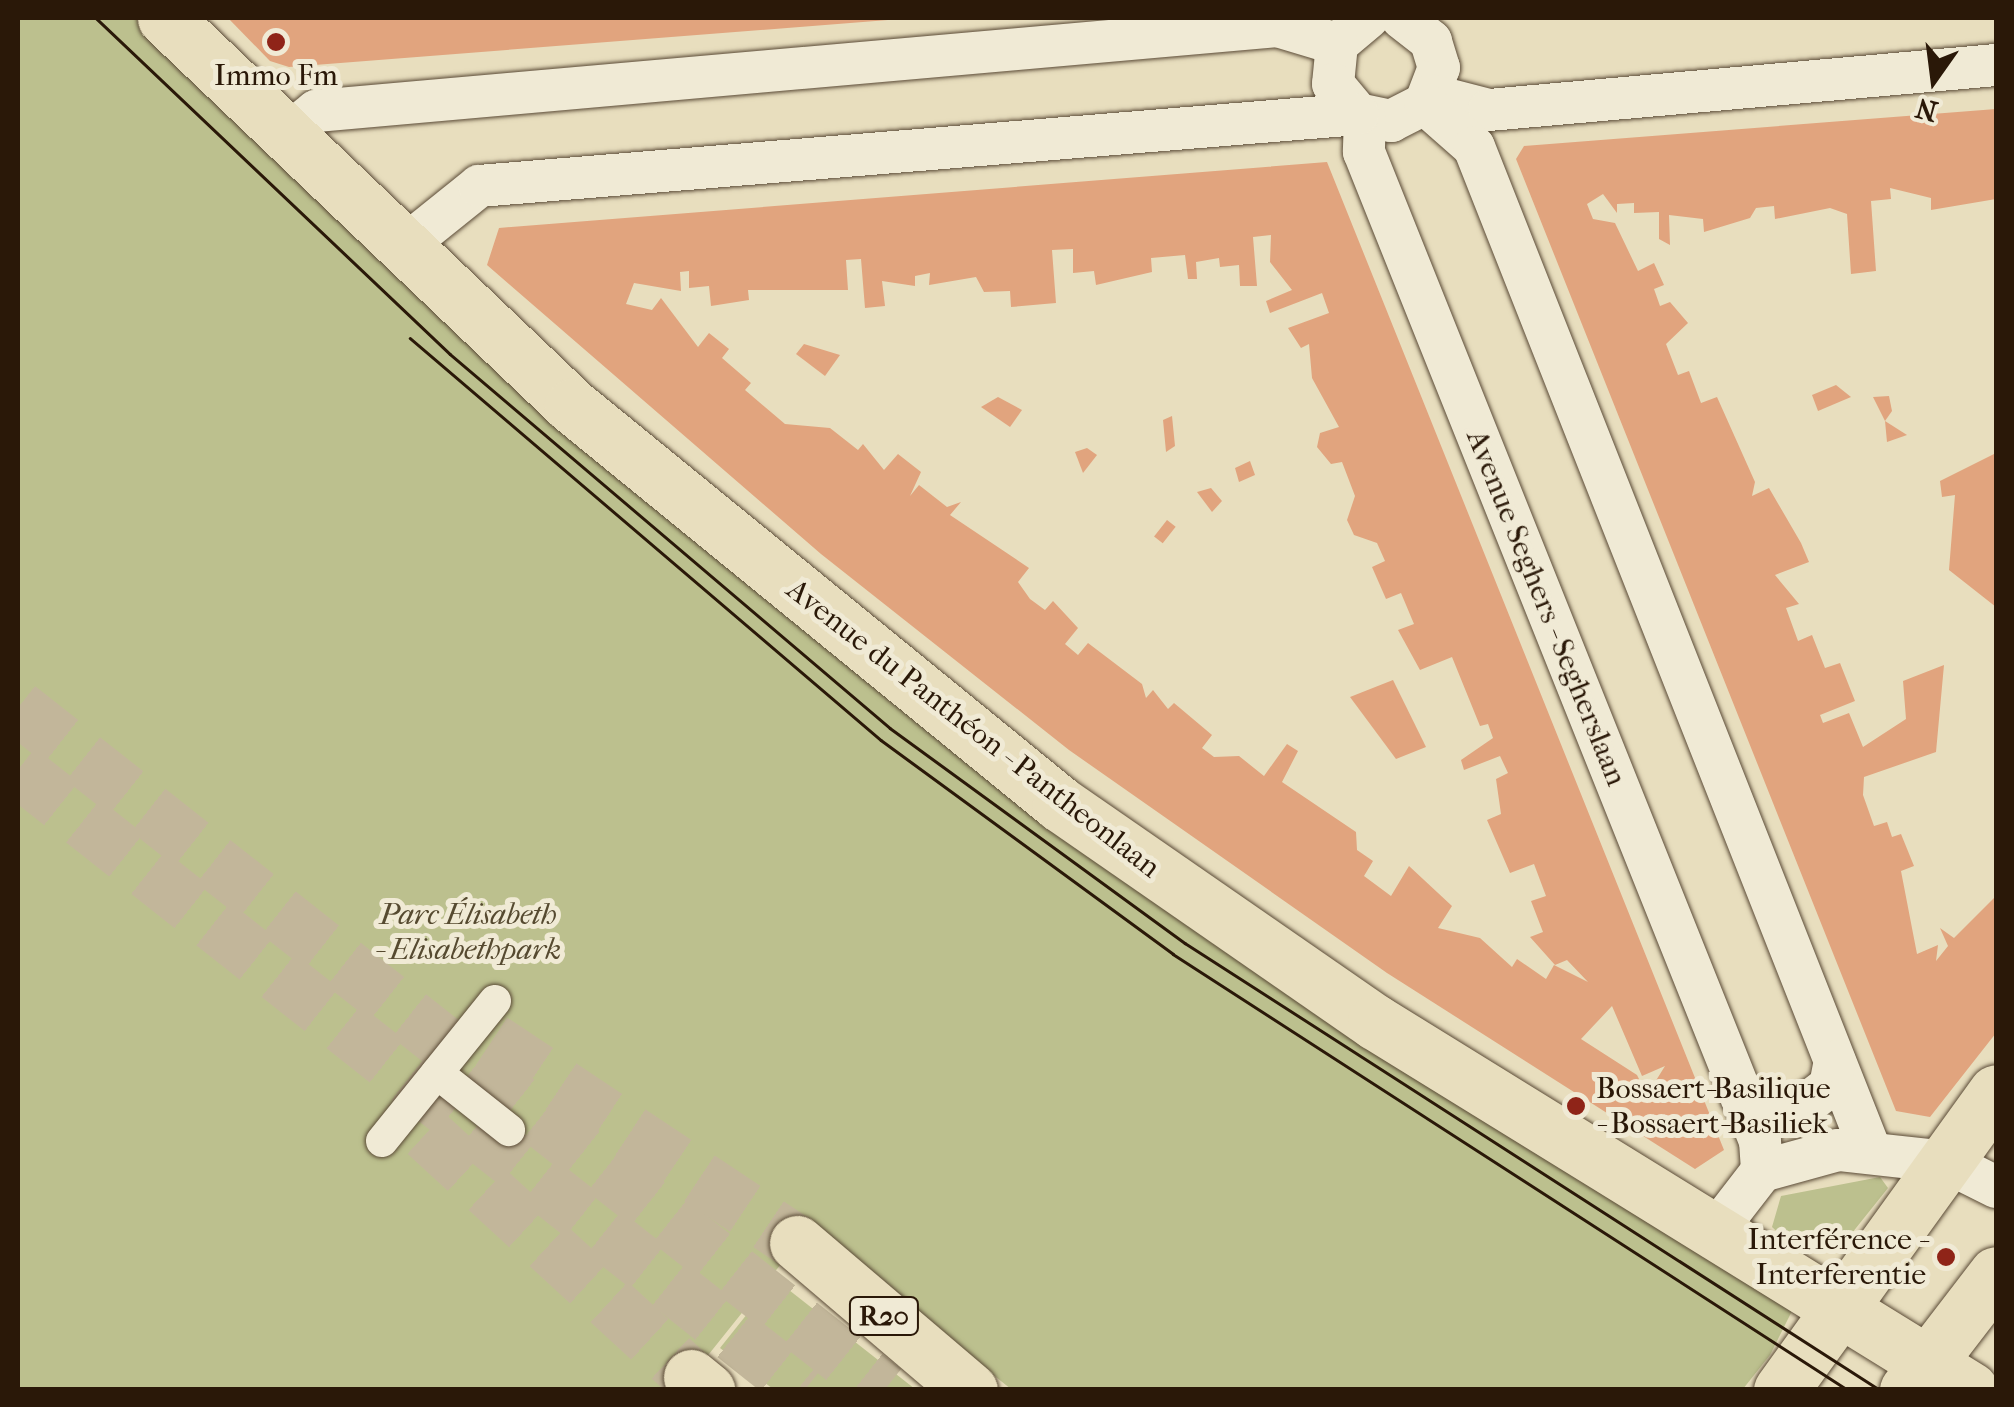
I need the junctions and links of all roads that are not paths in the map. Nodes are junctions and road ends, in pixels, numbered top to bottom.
1 (166, 18) edge
2 (1414, 19) edge
3 (1342, 29) edge
4 (1996, 66) edge
5 (1428, 99) junction
6 (1362, 116) junction
7 (283, 138) junction
8 (402, 248) junction
9 (495, 1001) dead end
10 (1834, 1060) junction
11 (436, 1073) junction
12 (1996, 1092) edge
13 (1741, 1097) junction
14 (510, 1130) dead end
15 (382, 1141) dead end
16 (1869, 1147) junction
17 (1946, 1162) junction
18 (1762, 1171) junction
19 (1996, 1187) edge
20 (1714, 1233) junction
21 (798, 1243) tunnel mouth
22 (1996, 1274) edge
23 (1839, 1309) junction
24 (1935, 1381) edge
25 (970, 1390) edge
26 (1781, 1390) edge

1 - 7 main road, Avenue du Panthéon - Pantheonlaan
2 - 5 street
3 - 6 street
3 - 7 street
4 - 5 street
5 - 6 street
5 - 10 street
6 - 8 street
6 - 13 street, Avenue Seghers - Segherslaan
7 - 8 main road, Avenue du Panthéon - Pantheonlaan
8 - 20 main road, Avenue du Panthéon - Pantheonlaan
9 - 11 street
10 - 13 street
10 - 16 street
11 - 14 street
11 - 15 street
12 - 17 main road
13 - 18 street, Avenue Seghers - Segherslaan
16 - 17 street
16 - 18 street
17 - 19 street
17 - 23 main road
18 - 20 street
20 - 23 main road, Avenue du Panthéon - Pantheonlaan
21 - 25 main road, R20
22 - 24 main road
23 - 24 main road, Avenue du Panthéon - Pantheonlaan
23 - 26 main road

